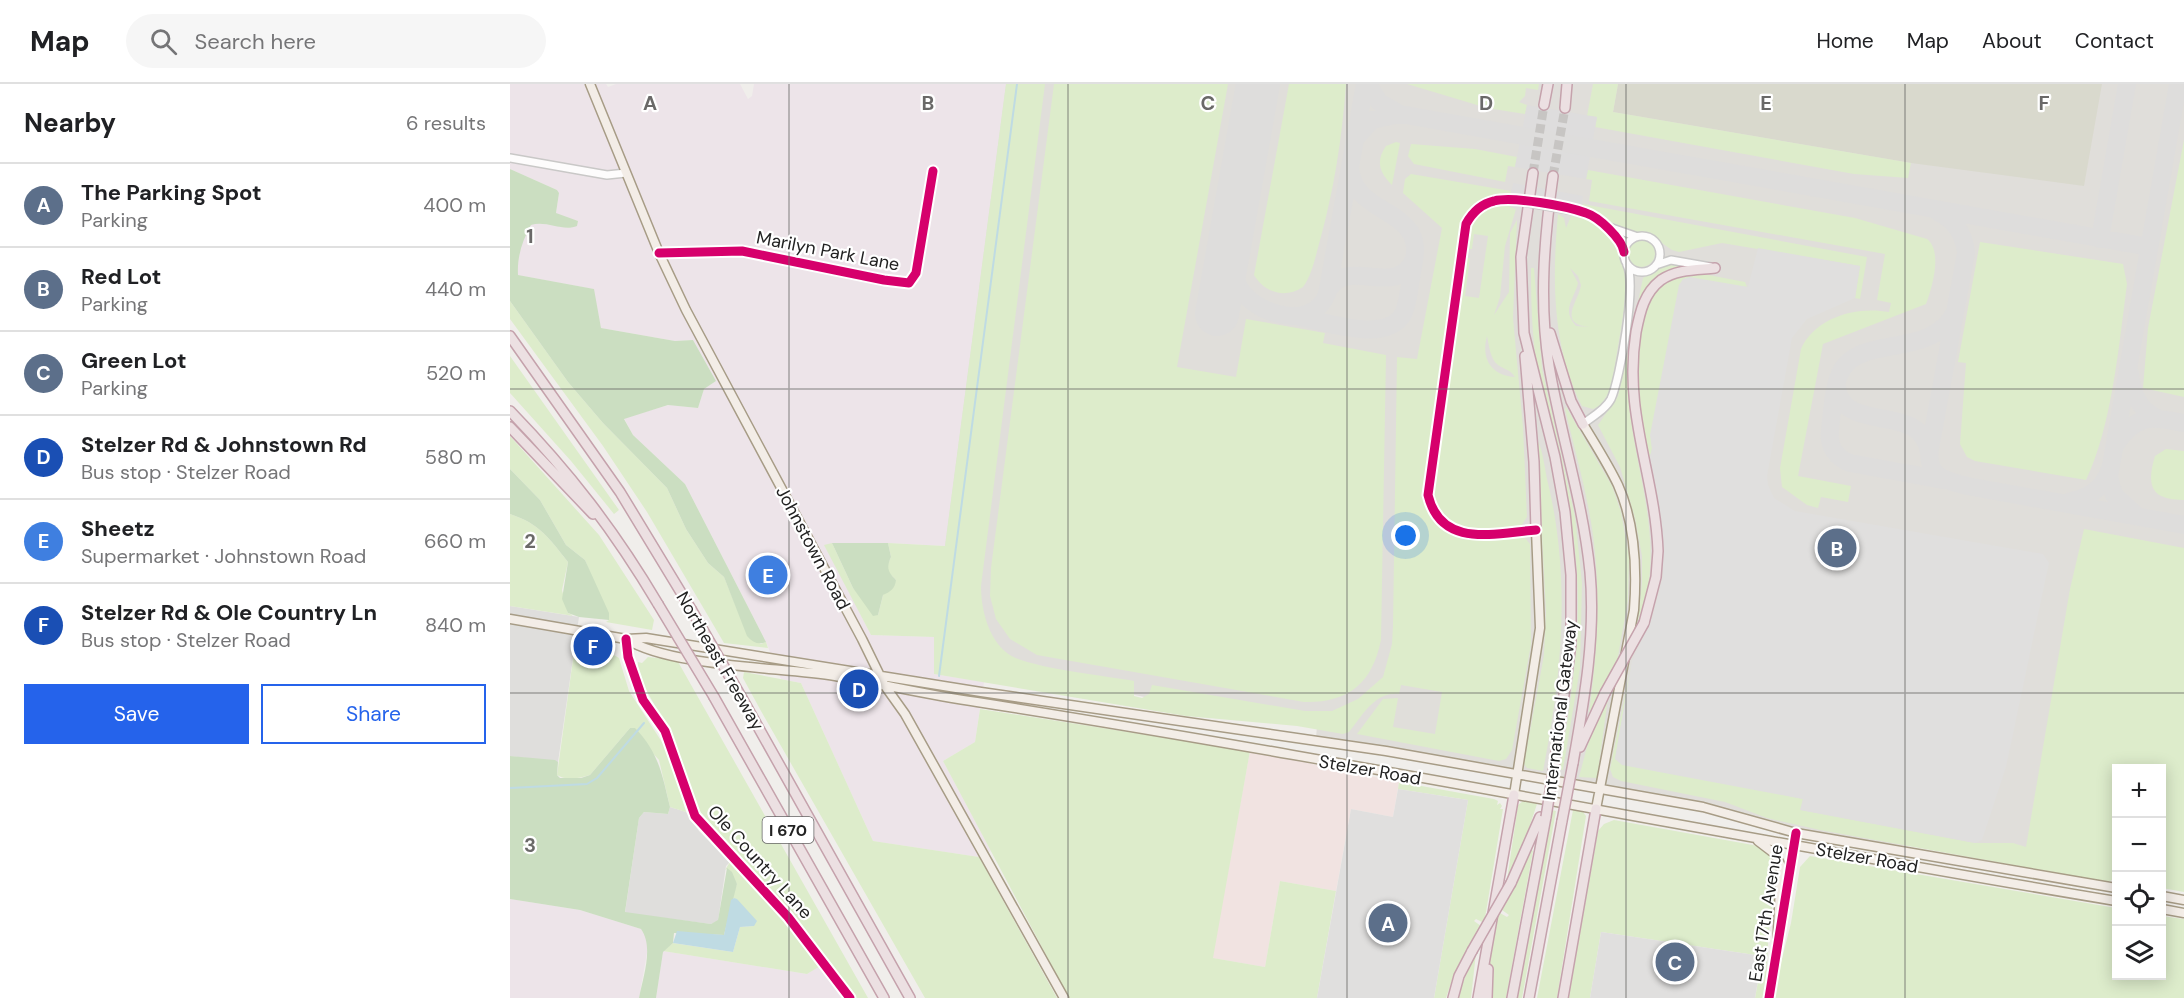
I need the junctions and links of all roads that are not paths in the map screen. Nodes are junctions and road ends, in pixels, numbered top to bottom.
1 (591, 84) edge
2 (1548, 84) edge
3 (1567, 84) edge
4 (1544, 105) tunnel mouth
5 (1564, 108) tunnel mouth
6 (510, 158) edge
7 (933, 171) dead end
8 (1533, 172) tunnel mouth
9 (626, 173) junction
10 (1553, 176) tunnel mouth
11 (1601, 223) junction
12 (1640, 236) junction
13 (1624, 252) junction
14 (659, 253) junction
15 (1627, 265) junction
16 (1656, 265) junction
17 (1715, 268) joint
18 (1645, 272) junction
19 (1631, 300) junction
20 (1544, 307) junction
21 (1524, 333) junction
22 (510, 336) edge
23 (510, 411) edge
24 (1583, 424) junction
25 (510, 427) edge
26 (1536, 530) junction
27 (621, 544) junction
28 (510, 619) edge
29 (626, 639) junction
30 (880, 673) junction
31 (885, 686) junction
32 (1573, 763) junction
33 (1517, 774) junction
34 (1601, 789) junction
35 (1514, 795) junction
36 (1596, 809) junction
37 (1543, 817) junction
38 (1796, 832) junction
39 (1750, 837) junction
40 (1795, 845) junction
41 (2112, 887) edge
42 (2166, 897) edge
43 (2112, 900) edge
44 (2184, 900) edge
45 (2166, 910) edge
46 (2184, 913) edge
47 (1488, 948) junction
48 (1777, 951) junction
49 (850, 998) edge
50 (884, 998) edge
51 (910, 998) edge
52 (1064, 998) edge
53 (1453, 998) edge
54 (1478, 998) edge
55 (1487, 998) edge
56 (1512, 998) edge
57 (1529, 998) edge
58 (1563, 998) edge
59 (1769, 998) edge

1 - 9 main road, Johnstown Road
2 - 4 highway
3 - 5 highway
6 - 9 street
7 - 14 street, Marilyn Park Lane
8 - 21 highway, International Gateway
9 - 14 main road, Johnstown Road
10 - 20 highway, International Gateway
11 - 12 street
11 - 13 street
11 - 26 street, bridge
12 - 13 street
12 - 16 street
13 - 15 street
14 - 30 main road, Johnstown Road
15 - 18 street
15 - 19 street
16 - 17 street
16 - 18 street
17 - 32 highway, bridge
18 - 19 street
19 - 24 street
20 - 24 highway
20 - 32 highway, International Gateway
21 - 26 highway
21 - 37 highway, International Gateway, bridge
22 - 51 highway, Northeast Freeway / I 670, bridge
23 - 27 highway, Northeast Freeway / I 670
24 - 34 main road
25 - 27 highway
26 - 33 main road
27 - 50 highway, Northeast Freeway / I 670, bridge
28 - 29 main road, Stelzer Road
29 - 30 main road, Stelzer Road
29 - 31 main road, Stelzer Road
29 - 49 street, Ole Country Lane
30 - 31 main road, Johnstown Road
30 - 33 main road, Stelzer Road
31 - 35 main road, Stelzer Road
31 - 52 main road, Johnstown Road
32 - 57 highway, International Gateway, bridge
33 - 34 main road, Stelzer Road
33 - 35 main road
34 - 36 main road
34 - 38 main road, Stelzer Road
35 - 36 main road, Stelzer Road
35 - 47 highway
36 - 39 main road, Stelzer Road
36 - 58 highway
37 - 53 highway, bridge
37 - 56 highway, International Gateway
38 - 40 street, East 17th Avenue
38 - 41 main road, Stelzer Road
39 - 40 main road, Stelzer Road
39 - 48 main road
40 - 43 main road, Stelzer Road
40 - 48 street, East 17th Avenue
42 - 44 main road
45 - 46 main road
47 - 54 highway
47 - 55 highway
48 - 59 street, East 17th Avenue

